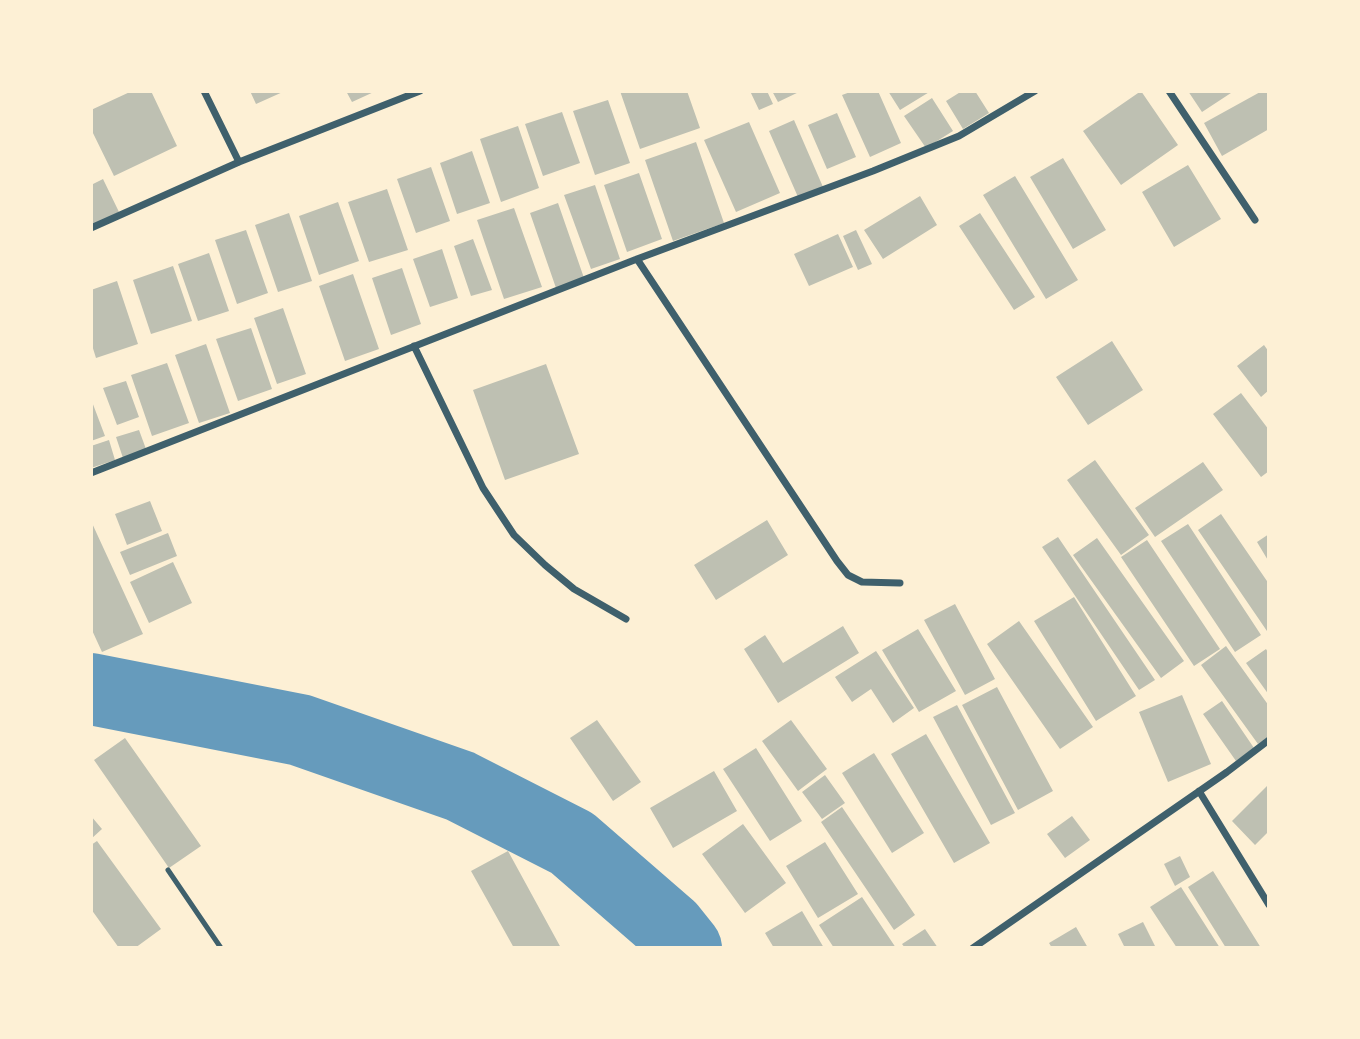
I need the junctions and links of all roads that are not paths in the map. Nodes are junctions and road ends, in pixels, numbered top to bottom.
1 (204, 91) edge
2 (420, 91) edge
3 (1035, 91) edge
4 (1169, 91) edge
5 (239, 162) junction
6 (1255, 220) dead end
7 (91, 228) edge
8 (637, 258) junction
9 (414, 346) junction
10 (91, 473) edge
11 (900, 583) dead end
12 (626, 619) dead end
13 (1269, 740) edge
14 (1199, 791) junction
15 (168, 870) dead end
16 (1269, 905) edge
17 (221, 948) edge
18 (973, 948) edge

1 - 5 street
2 - 5 street
3 - 8 street
4 - 6 street
5 - 7 street
8 - 9 street
8 - 11 street
9 - 10 street
9 - 12 street
13 - 14 street
14 - 16 street
14 - 18 street
15 - 17 lane

